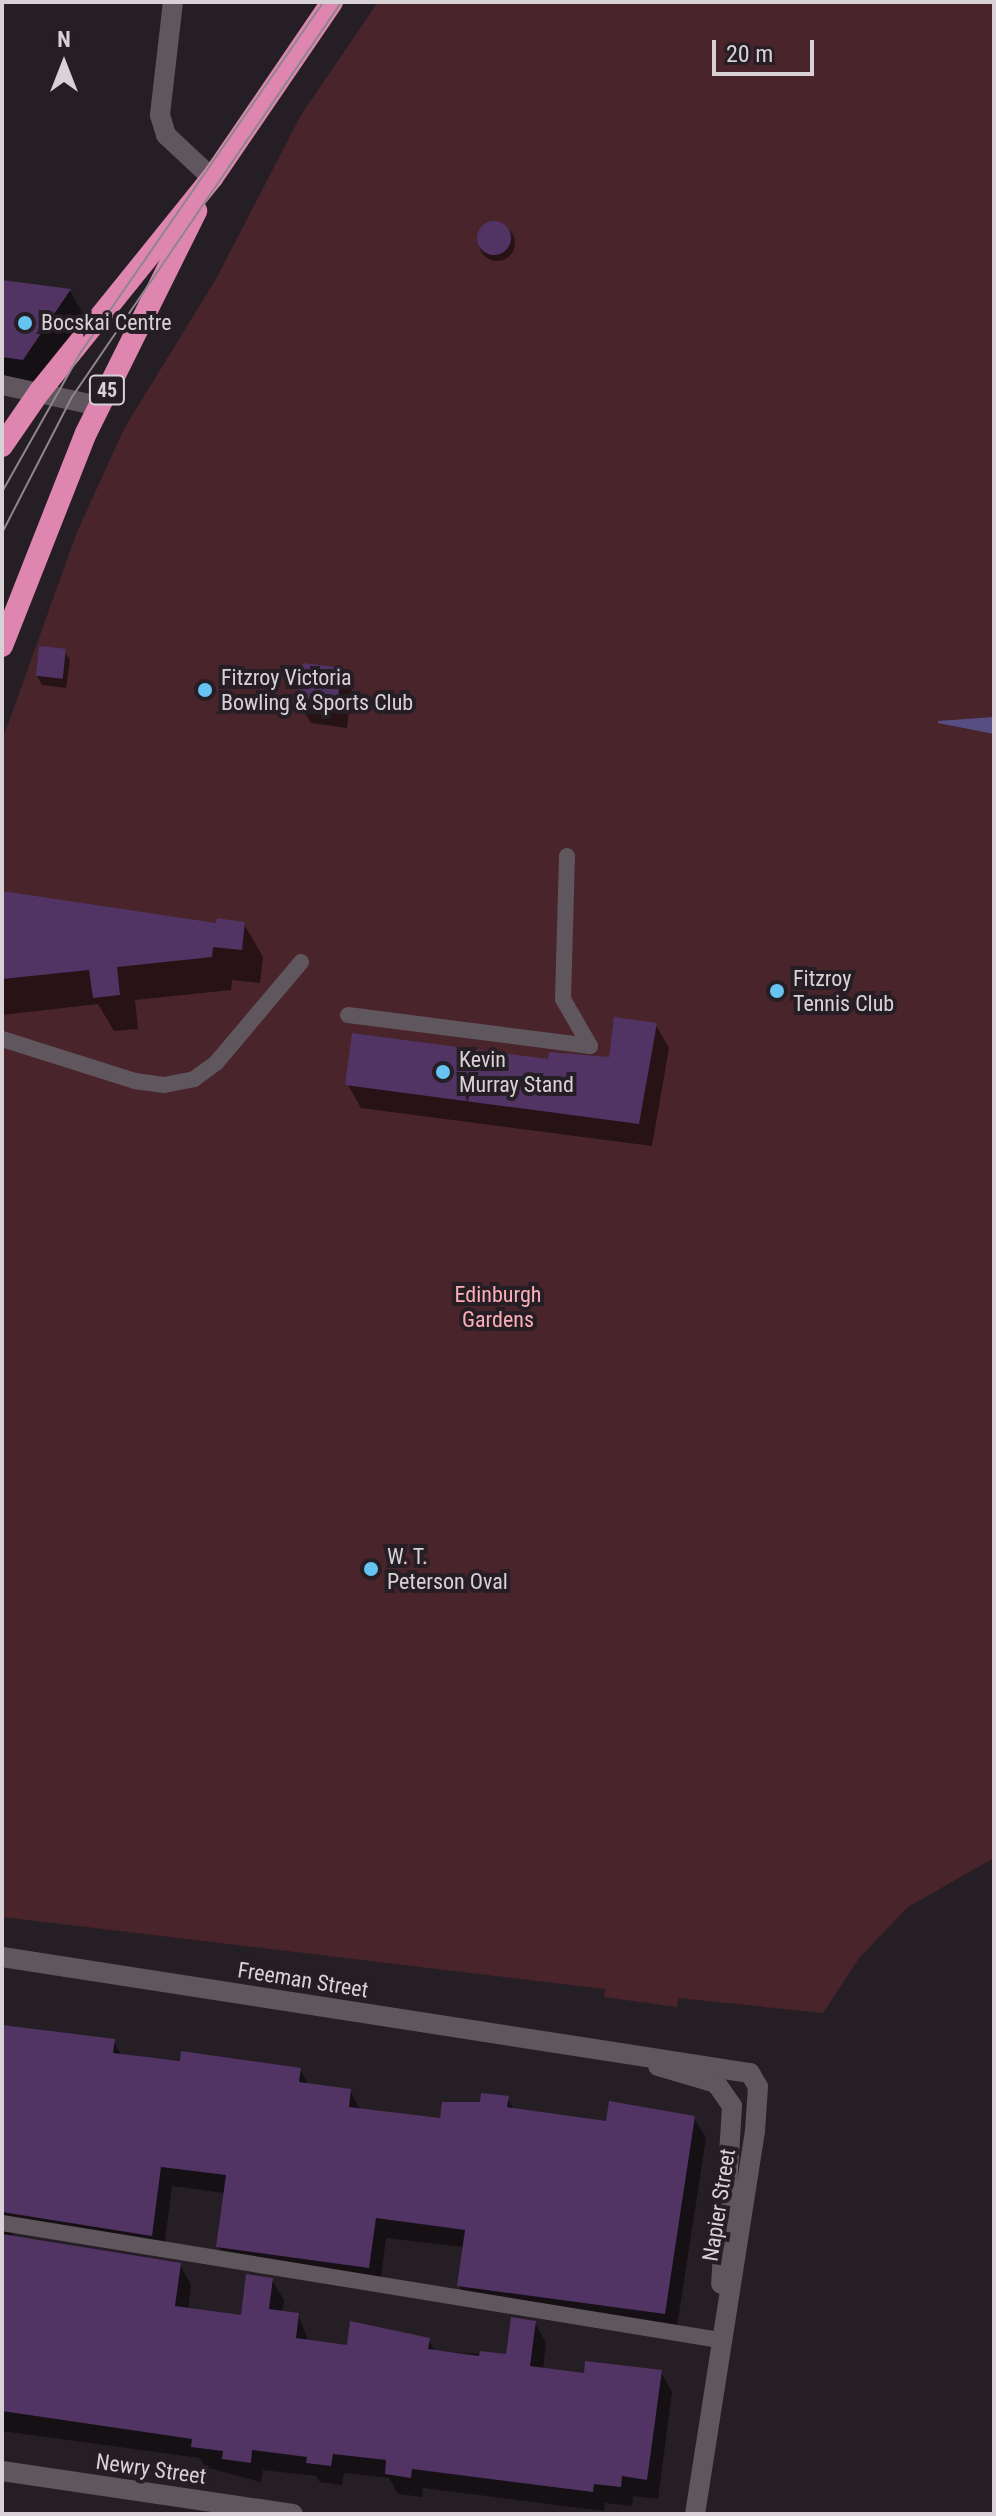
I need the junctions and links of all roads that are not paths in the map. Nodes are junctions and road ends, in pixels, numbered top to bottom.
1 (173, 2) edge
2 (332, 2) edge
3 (212, 178) junction
4 (2, 385) edge
5 (40, 391) junction
6 (99, 406) junction
7 (2, 446) edge
8 (2, 646) edge
9 (567, 856) dead end
10 (301, 962) dead end
11 (348, 1015) dead end
12 (2, 1039) edge
13 (2, 1957) edge
14 (596, 2051) junction
15 (755, 2078) joint
16 (728, 2095) joint
17 (2, 2223) edge
18 (720, 2340) junction
19 (2, 2471) edge
20 (293, 2514) edge
21 (695, 2514) edge

1 - 3 street
2 - 3 highway, 45
3 - 5 highway, 45
3 - 6 highway, 45
4 - 5 street
5 - 6 street
5 - 7 highway, 45
6 - 8 highway, 45
9 - 11 lane
10 - 12 lane
13 - 14 street, Freeman Street
14 - 15 street, Freeman Street
14 - 16 street, Freeman Street
15 - 18 street, Napier Street
16 - 18 street, Napier Street
17 - 18 lane
18 - 21 street, Napier Street
19 - 20 street, Newry Street

